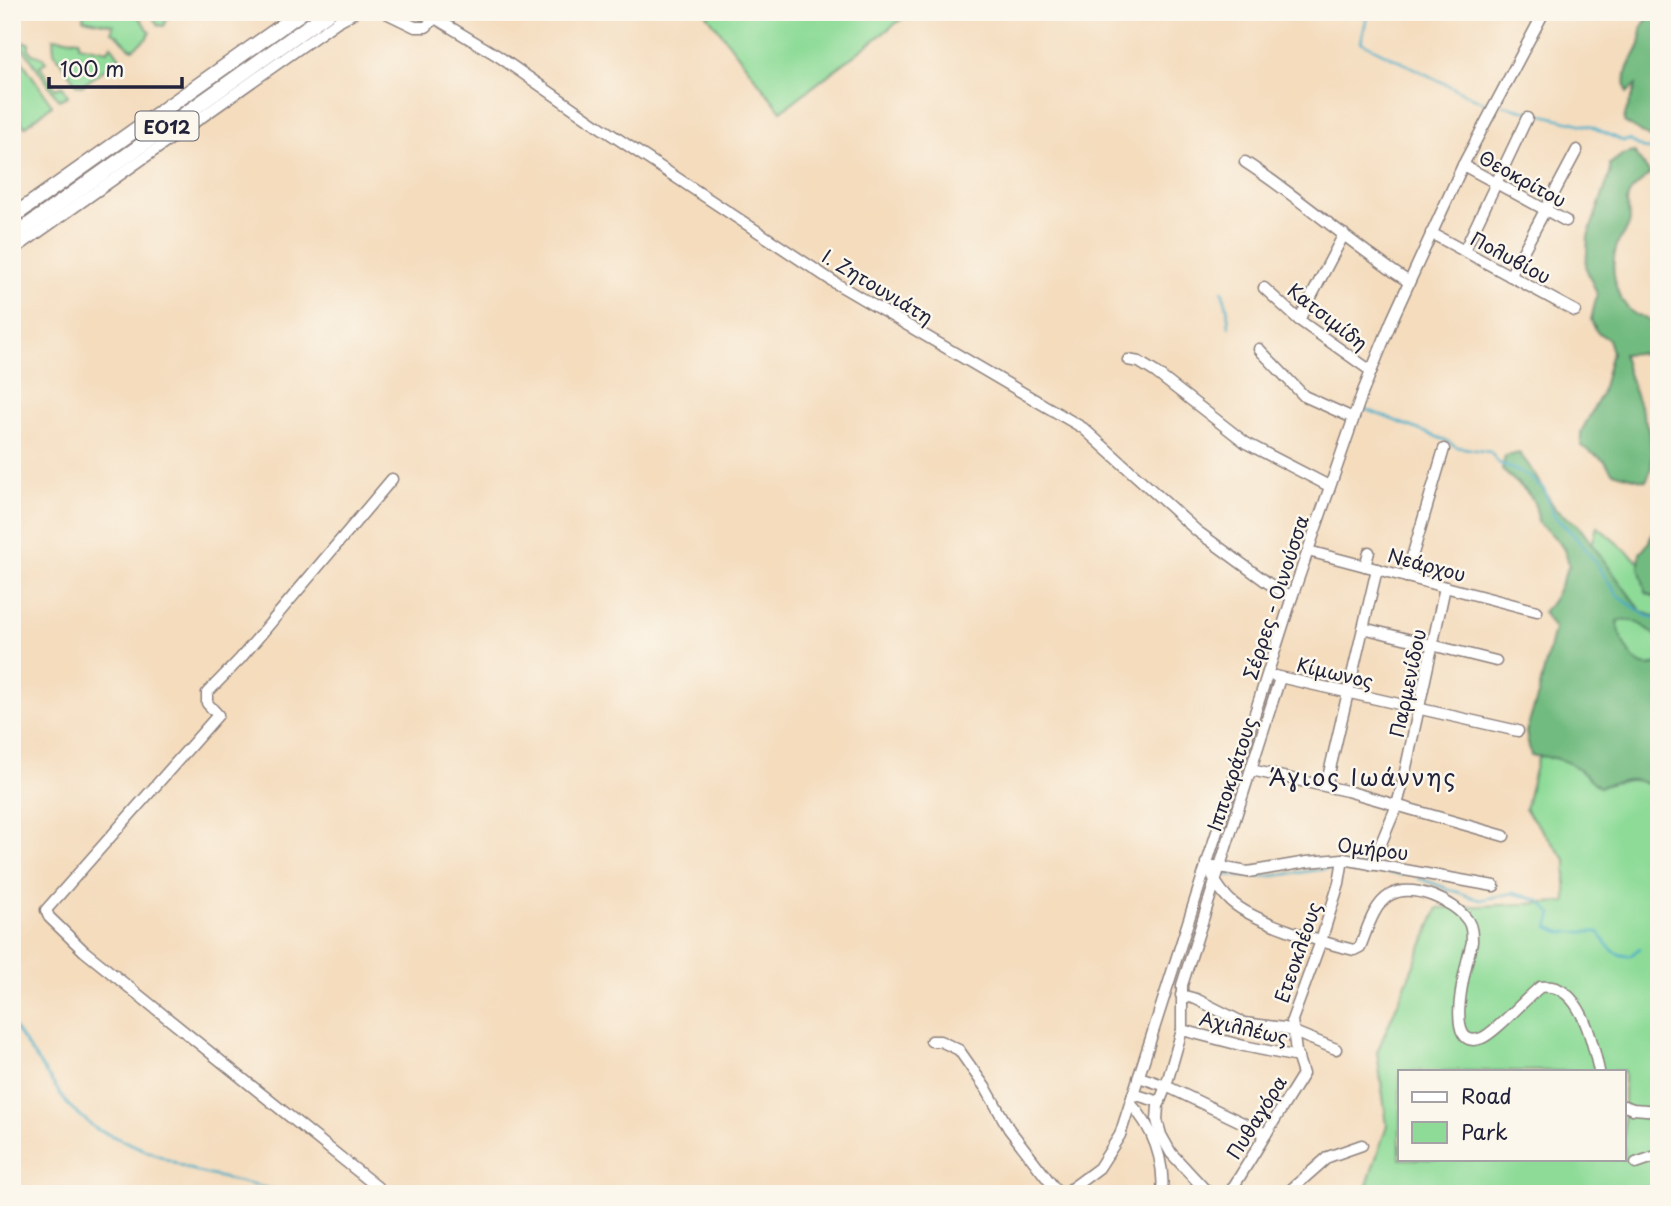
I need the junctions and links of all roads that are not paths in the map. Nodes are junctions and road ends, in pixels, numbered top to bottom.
1 (302, 12) edge
2 (340, 12) edge
3 (355, 12) edge
4 (384, 12) edge
5 (416, 12) edge
6 (1544, 12) edge
7 (326, 14) edge
8 (433, 15) edge
9 (1527, 118) dead end
10 (1577, 149) dead end
11 (1245, 162) dead end
12 (1463, 165) junction
13 (1496, 183) junction
14 (1545, 210) junction
15 (12, 218) edge
16 (1566, 221) dead end
17 (1431, 233) junction
18 (1344, 234) junction
19 (12, 237) edge
20 (12, 251) edge
21 (1464, 251) junction
22 (1510, 276) junction
23 (1409, 282) junction
24 (1264, 288) dead end
25 (1575, 311) dead end
26 (1298, 320) junction
27 (1259, 349) dead end
28 (1128, 359) dead end
29 (1371, 371) junction
30 (1353, 418) junction
31 (1444, 449) dead end
32 (392, 479) dead end
33 (1329, 486) junction
34 (1308, 551) junction
35 (1368, 552) dead end
36 (1365, 566) junction
37 (1377, 569) junction
38 (1406, 577) junction
39 (1445, 587) junction
40 (1292, 597) junction
41 (1537, 611) dead end
42 (1363, 628) junction
43 (1433, 645) junction
44 (1496, 661) dead end
45 (1274, 676) junction
46 (1348, 693) junction
47 (1419, 709) junction
48 (1518, 731) dead end
49 (1251, 770) junction
50 (1326, 786) junction
51 (1397, 805) junction
52 (1504, 836) dead end
53 (1343, 859) junction
54 (1206, 863) junction
55 (1372, 865) junction
56 (1219, 867) junction
57 (1215, 881) junction
58 (1494, 886) dead end
59 (1321, 942) junction
60 (1181, 995) junction
61 (1182, 1030) junction
62 (1293, 1031) junction
63 (931, 1041) dead end
64 (1336, 1049) dead end
65 (1298, 1056) junction
66 (1600, 1070) edge
67 (1139, 1077) junction
68 (1166, 1086) junction
69 (1132, 1098) junction
70 (1160, 1102) junction
71 (1626, 1107) edge
72 (1659, 1111) edge
73 (1266, 1134) junction
74 (1362, 1144) dead end
75 (1659, 1155) edge
76 (1636, 1163) dead end
77 (1078, 1190) edge
78 (386, 1194) edge
79 (1061, 1194) edge
80 (1162, 1194) edge
81 (1209, 1194) edge
82 (1229, 1194) edge
83 (1286, 1194) edge

1 - 15 main road, ΕΟ12
2 - 7 main road
3 - 20 street
4 - 8 street
5 - 8 street, Ι. Ζητουνιάτη
6 - 12 street, Σέρρες - Οινούσσα
7 - 19 main road, ΕΟ12
8 - 40 street, Ι. Ζητουνιάτη
9 - 13 street
10 - 14 street
11 - 18 street
12 - 13 street, Θεοκρίτου
12 - 17 street, Σέρρες - Οινούσσα
13 - 14 street, Θεοκρίτου
13 - 21 street
14 - 16 street, Θεοκρίτου
14 - 22 street
17 - 21 street, Πολυβίου
17 - 23 street, Σέρρες - Οινούσσα
18 - 23 street
18 - 26 street
21 - 22 street, Πολυβίου
22 - 25 street, Πολυβίου
23 - 29 street, Σέρρες - Οινούσσα
24 - 26 street, Κατσιμίδη
26 - 29 street, Κατσιμίδη
27 - 30 street
28 - 33 street
29 - 30 street, Σέρρες - Οινούσσα
30 - 33 street, Σέρρες - Οινούσσα
31 - 38 street
32 - 78 street
33 - 34 street, Σέρρες - Οινούσσα
34 - 36 street, Νεάρχου
34 - 40 street, Σέρρες - Οινούσσα
35 - 36 street
36 - 37 street, Νεάρχου
37 - 38 street, Νεάρχου
37 - 42 street
38 - 39 street, Νεάρχου
39 - 41 street, Νεάρχου
39 - 43 street, Παρμενίδου
40 - 45 street, Σέρρες - Οινούσσα
42 - 43 street
42 - 46 street
43 - 44 street
43 - 47 street, Παρμενίδου
45 - 46 street, Κίμωνος
45 - 49 street, Ιπποκράτους
45 - 54 street, Σέρρες - Οινούσσα
46 - 47 street, Κίμωνος
46 - 50 street
47 - 48 street, Κίμωνος
47 - 51 street, Παρμενίδου
49 - 50 street
49 - 56 street, Ιπποκράτους
50 - 51 street
51 - 52 street
51 - 55 street, Παρμενίδου
53 - 55 street, Ομήρου
53 - 56 street, Ομήρου
53 - 59 street, Ετεοκλέους
54 - 56 street, Ομήρου
54 - 57 street
54 - 67 street, Σέρρες - Οινούσσα
55 - 58 street, Ομήρου
56 - 57 street, Ιπποκράτους
57 - 59 street
57 - 60 street, Ιπποκράτους
59 - 62 street, Ετεοκλέους
59 - 66 street
60 - 61 street, Ιπποκράτους
60 - 62 street
61 - 65 street, Αχιλλέως
61 - 68 street, Ιπποκράτους
62 - 64 street
62 - 65 street, Ετεοκλέους
63 - 79 street
65 - 73 street, Πυθαγόρα
67 - 68 street
67 - 69 street, Σέρρες - Οινούσσα
68 - 70 street, Ιπποκράτους
68 - 73 street
69 - 70 street
69 - 77 street, Σέρρες - Οινούσσα
69 - 80 street
70 - 81 street
71 - 72 street
73 - 82 street, Πυθαγόρα
74 - 83 street
75 - 76 street
77 - 79 street, Σέρρες - Οινούσσα

